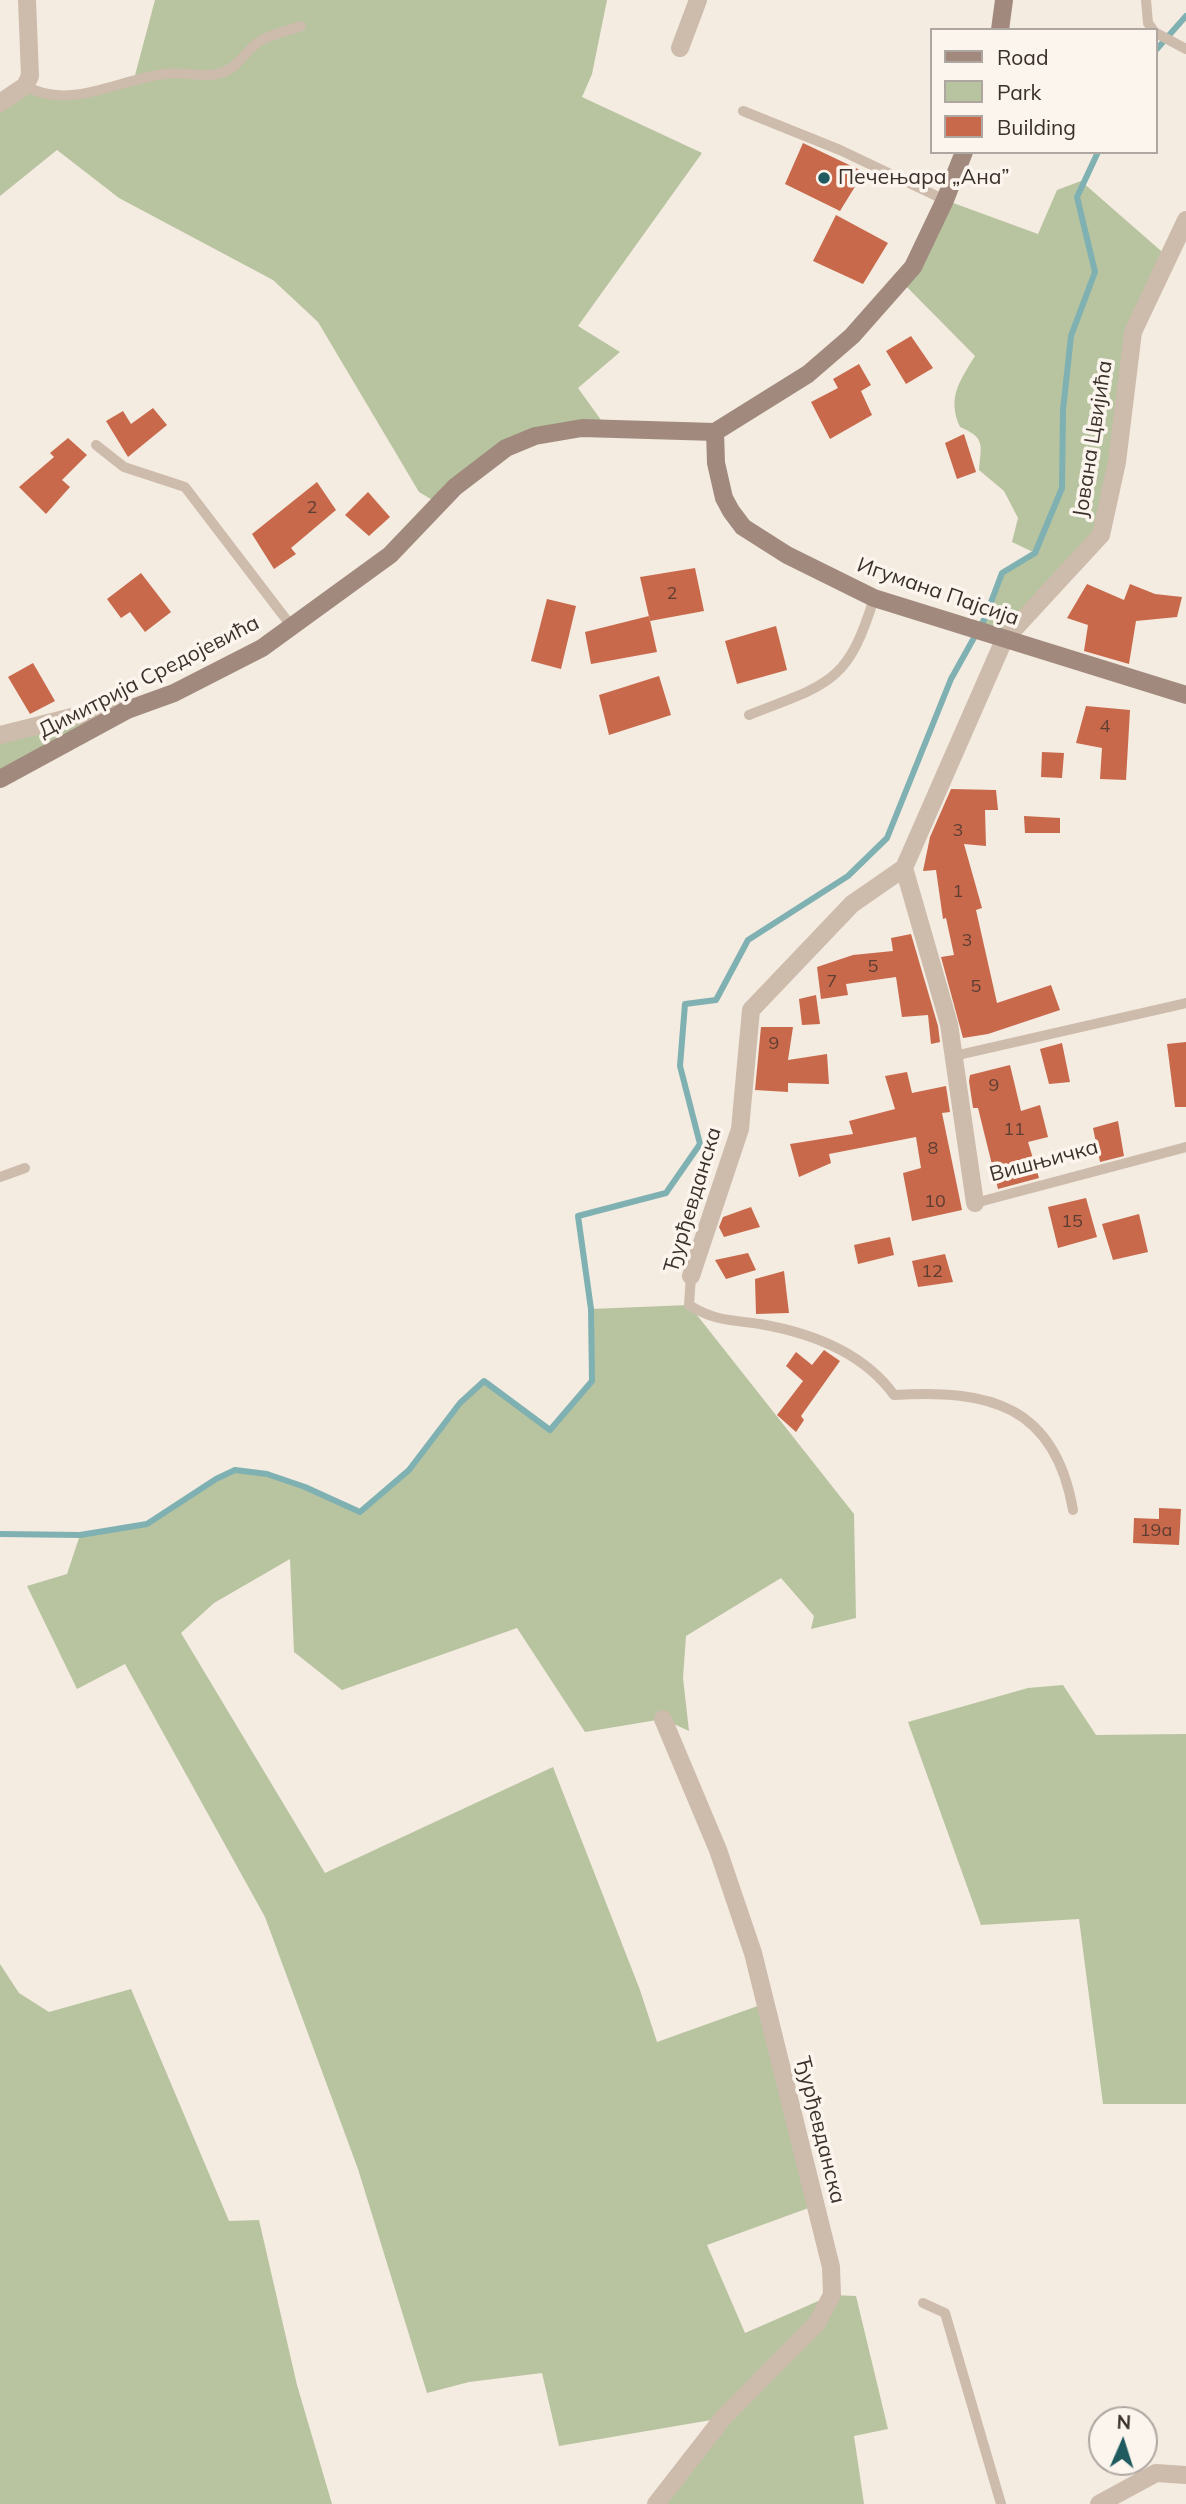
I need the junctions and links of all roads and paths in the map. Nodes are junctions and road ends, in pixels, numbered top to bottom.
1 (27, 0) edge
2 (698, 0) edge
3 (1004, 0) edge
4 (1146, 0) edge
5 (301, 26) dead end
6 (1000, 28) edge
7 (1152, 28) edge
8 (1158, 33) edge
9 (680, 48) dead end
10 (1186, 49) edge
11 (25, 86) junction
12 (0, 103) edge
13 (743, 111) dead end
14 (963, 154) edge
15 (945, 200) junction
16 (1186, 220) edge
17 (715, 432) junction
18 (96, 445) dead end
19 (874, 598) junction
20 (292, 627) junction
21 (1004, 640) junction
22 (1186, 695) edge
23 (127, 710) junction
24 (749, 715) dead end
25 (0, 723) edge
26 (8, 733) edge
27 (0, 779) edge
28 (904, 868) junction
29 (1186, 1003) edge
30 (954, 1056) junction
31 (1186, 1147) edge
32 (25, 1168) dead end
33 (0, 1177) edge
34 (975, 1203) joint
35 (691, 1276) joint
36 (1073, 1510) dead end
37 (663, 1719) dead end
38 (923, 2303) dead end
39 (1186, 2475) edge
40 (656, 2504) edge
41 (1001, 2504) edge
42 (1098, 2504) edge

1 - 11 street
2 - 9 street
3 - 6 street
4 - 7 lane
5 - 11 lane
8 - 10 lane
11 - 12 street
13 - 15 lane
14 - 15 street
15 - 17 street
16 - 21 street, Јована Цвијића
17 - 19 street, Игумана Пајсија
17 - 20 street, Димитрија Средојевића
18 - 20 lane
19 - 21 street, Игумана Пајсија
19 - 24 lane
20 - 23 street, Димитрија Средојевића
21 - 22 street, Игумана Пајсија
21 - 28 street
23 - 26 street
23 - 27 street, Димитрија Средојевића
25 - 26 lane
28 - 30 street, Вишњичка
28 - 35 street, Ђурђевданска
29 - 30 lane
30 - 34 street, Вишњичка
31 - 34 lane, Вишњичка
32 - 33 lane
35 - 36 lane, Ђурђевданска
37 - 40 street, Ђурђевданска
38 - 41 lane
39 - 42 street

